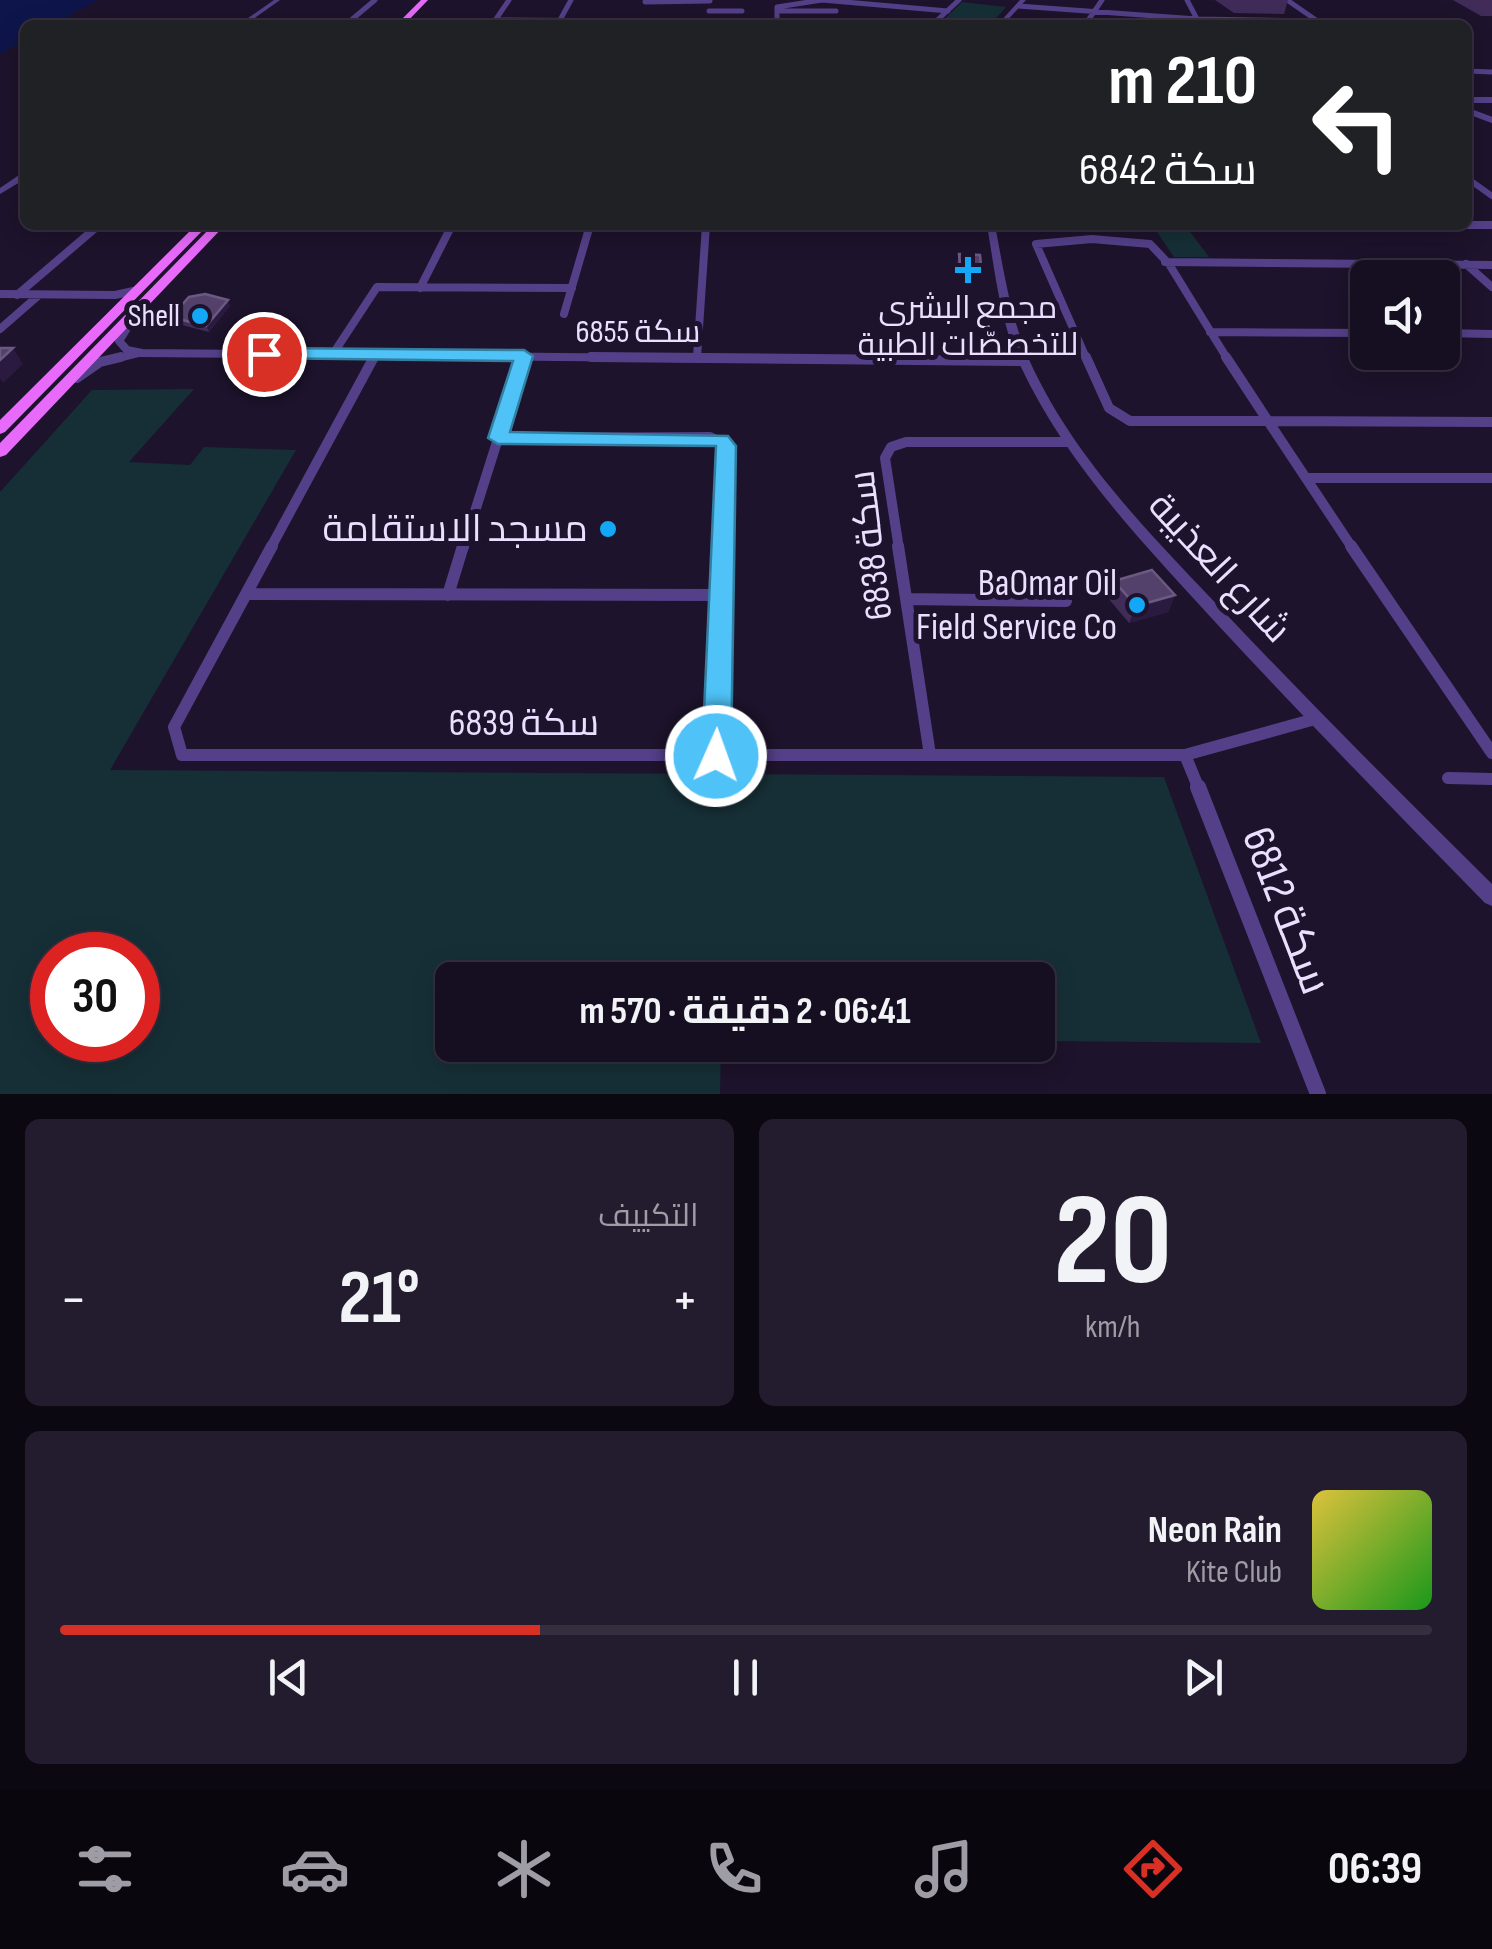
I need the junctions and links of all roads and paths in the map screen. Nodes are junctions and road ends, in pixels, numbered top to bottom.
1 (276, 0) edge
2 (375, 0) edge
3 (425, 0) edge
4 (435, 0) edge
5 (571, 0) edge
6 (821, 0) edge
7 (959, 0) edge
8 (1102, 0) edge
9 (1186, 0) edge
10 (1287, 0) edge
11 (645, 1) edge
12 (711, 1) edge
13 (1020, 3) edge
14 (777, 10) junction
15 (836, 10) dead end
16 (709, 11) junction
17 (742, 11) dead end
18 (948, 11) junction
19 (1093, 13) junction
20 (1197, 19) junction
21 (248, 20) edge
22 (351, 20) edge
23 (408, 20) edge
24 (410, 20) edge
25 (560, 20) edge
26 (708, 20) edge
27 (777, 20) edge
28 (938, 20) edge
29 (1088, 20) edge
30 (1261, 20) edge
31 (1317, 20) edge
32 (93, 230) edge
33 (198, 230) edge
34 (214, 230) edge
35 (449, 230) edge
36 (589, 230) edge
37 (706, 230) edge
38 (992, 230) edge
39 (1164, 262) junction
40 (1466, 264) junction
41 (1492, 265) edge
42 (1492, 287) edge
43 (420, 288) junction
44 (572, 288) junction
45 (0, 294) edge
46 (17, 294) junction
47 (39, 295) junction
48 (140, 297) junction
49 (120, 298) junction
50 (564, 314) dead end
51 (0, 329) edge
52 (1210, 332) junction
53 (1350, 333) edge
54 (1460, 334) edge
55 (1492, 334) edge
56 (142, 353) junction
57 (333, 354) junction
58 (375, 354) junction
59 (524, 356) junction
60 (696, 357) junction
61 (1024, 361) junction
62 (33, 418) junction
63 (1268, 421) junction
64 (1492, 422) edge
65 (0, 429) edge
66 (498, 438) junction
67 (1069, 442) junction
68 (0, 452) edge
69 (1306, 478) junction
70 (1492, 478) edge
71 (246, 594) junction
72 (448, 595) junction
73 (722, 595) junction
74 (906, 599) junction
75 (1066, 601) dead end
76 (1314, 719) junction
77 (1492, 753) edge
78 (1185, 754) junction
79 (930, 755) junction
80 (716, 756) junction
81 (1448, 778) dead end
82 (1492, 779) edge
83 (1492, 897) edge
84 (1318, 1094) edge

1 - 21 street
2 - 22 street
3 - 23 main road
4 - 24 main road
5 - 25 street
6 - 14 street
6 - 18 street
7 - 18 street
8 - 19 street
9 - 20 street
10 - 31 street
11 - 12 street
12 - 16 street
13 - 19 street
14 - 15 street
14 - 27 street
16 - 17 street
16 - 26 street
18 - 28 street
19 - 20 street
19 - 29 street
20 - 30 street
32 - 46 street
33 - 48 main road
34 - 48 main road
35 - 43 street
36 - 44 street
37 - 60 street
38 - 61 street, شارع العذيبة
39 - 40 street
39 - 52 street
39 - 63 street
40 - 41 street
40 - 42 street
43 - 44 street
43 - 57 street
44 - 50 street
45 - 46 street
46 - 47 street
47 - 49 street
47 - 51 street
48 - 49 main road
48 - 56 street
48 - 62 main road
49 - 65 main road
52 - 53 street
52 - 63 street
54 - 55 street
56 - 57 street, سكة 6855
56 - 62 street, سكة 6855
57 - 58 street, سكة 6855
58 - 59 street, سكة 6855
58 - 71 street, سكة 6839
59 - 60 street, سكة 6855
59 - 66 street
60 - 61 street, سكة 6855
61 - 67 street, شارع العذيبة
62 - 68 main road
63 - 64 street
63 - 69 street
66 - 72 street
66 - 73 street
67 - 74 street, سكة 6838
67 - 76 street, شارع العذيبة
69 - 70 street
69 - 77 street
71 - 72 street
71 - 80 street, سكة 6839
72 - 73 street
73 - 80 street
74 - 75 street
74 - 79 street, سكة 6838
76 - 78 street, سكة 6839
76 - 83 street, شارع العذيبة
78 - 79 street, سكة 6839
78 - 84 street, سكة 6812
79 - 80 street, سكة 6839
81 - 82 street

